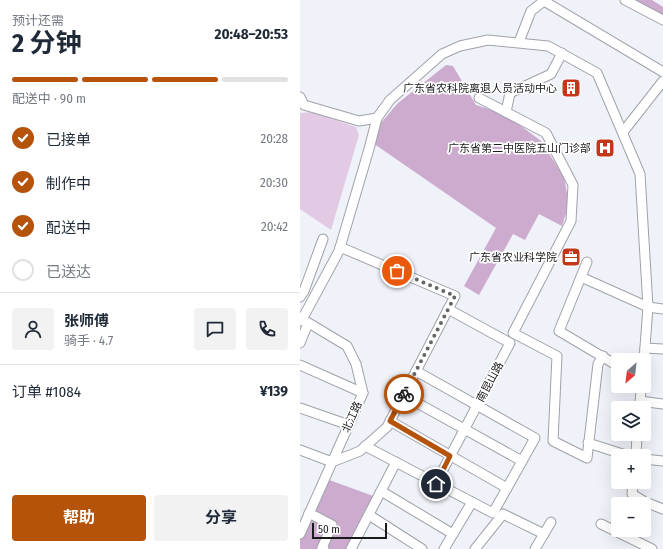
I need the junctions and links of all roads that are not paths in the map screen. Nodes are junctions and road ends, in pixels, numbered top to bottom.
1 (625, 0) edge
2 (663, 20) edge
3 (519, 42) junction
4 (562, 52) junction
5 (663, 72) edge
6 (663, 81) edge
7 (300, 97) edge
8 (478, 98) dead end
9 (506, 112) junction
10 (377, 118) junction
11 (623, 132) junction
12 (323, 239) dead end
13 (340, 247) junction
14 (587, 262) dead end
15 (581, 277) junction
16 (300, 297) edge
17 (648, 307) junction
18 (448, 309) junction
19 (663, 309) edge
20 (303, 321) edge
21 (300, 343) edge
22 (645, 348) junction
23 (663, 350) edge
24 (645, 353) edge
25 (603, 356) junction
26 (611, 361) edge
27 (301, 367) edge
28 (416, 371) junction
29 (363, 393) junction
30 (403, 395) junction
31 (663, 404) edge
32 (477, 405) junction
33 (651, 405) edge
34 (300, 408) edge
35 (390, 421) junction
36 (348, 425) junction
37 (464, 429) junction
38 (588, 443) junction
39 (365, 446) junction
40 (300, 450) edge
41 (611, 450) edge
42 (450, 456) junction
43 (651, 460) edge
44 (522, 461) junction
45 (663, 461) edge
46 (332, 462) junction
47 (396, 462) junction
48 (436, 484) junction
49 (507, 488) junction
50 (632, 489) edge
51 (381, 491) junction
52 (472, 502) junction
53 (663, 509) edge
54 (309, 513) junction
55 (369, 515) junction
56 (551, 522) dead end
57 (601, 524) dead end
58 (300, 534) edge
59 (453, 534) junction
60 (544, 534) junction
61 (480, 548) edge
62 (324, 549) edge
63 (351, 549) edge
64 (422, 549) edge
65 (444, 549) edge
66 (535, 549) edge
67 (652, 549) edge

1 - 2 street
3 - 4 street
3 - 5 street
3 - 10 street
4 - 9 street
4 - 11 street
6 - 11 street
7 - 10 street
8 - 9 street
9 - 38 street
10 - 13 street
11 - 17 street
12 - 16 street
13 - 18 street
13 - 20 street
14 - 15 street
15 - 17 street
15 - 25 street
17 - 19 street
17 - 22 street
18 - 28 street
18 - 32 street, 南昆山路
20 - 21 street
20 - 29 street, 北江路
22 - 23 street
22 - 24 street
25 - 26 street
25 - 38 street
27 - 29 street
28 - 30 street
28 - 32 street
29 - 36 street, 北江路
30 - 35 street
30 - 37 street
31 - 33 street
32 - 37 street, 南昆山路
32 - 44 street
34 - 36 street
35 - 39 street
35 - 42 street
36 - 46 street, 北江路
37 - 42 street, 南昆山路
37 - 44 street
38 - 41 street
39 - 46 street
39 - 47 street
40 - 46 street
42 - 48 street, 南昆山路
42 - 49 street
43 - 45 street
44 - 49 street
46 - 54 street, 北江路
47 - 48 street
47 - 51 street
48 - 52 street
49 - 52 street
50 - 53 street
51 - 55 street
51 - 59 street
52 - 59 street
54 - 58 street, 北江路
54 - 62 street
55 - 63 street
55 - 64 street
56 - 60 street
57 - 67 street
59 - 65 street
60 - 61 street
60 - 66 street

